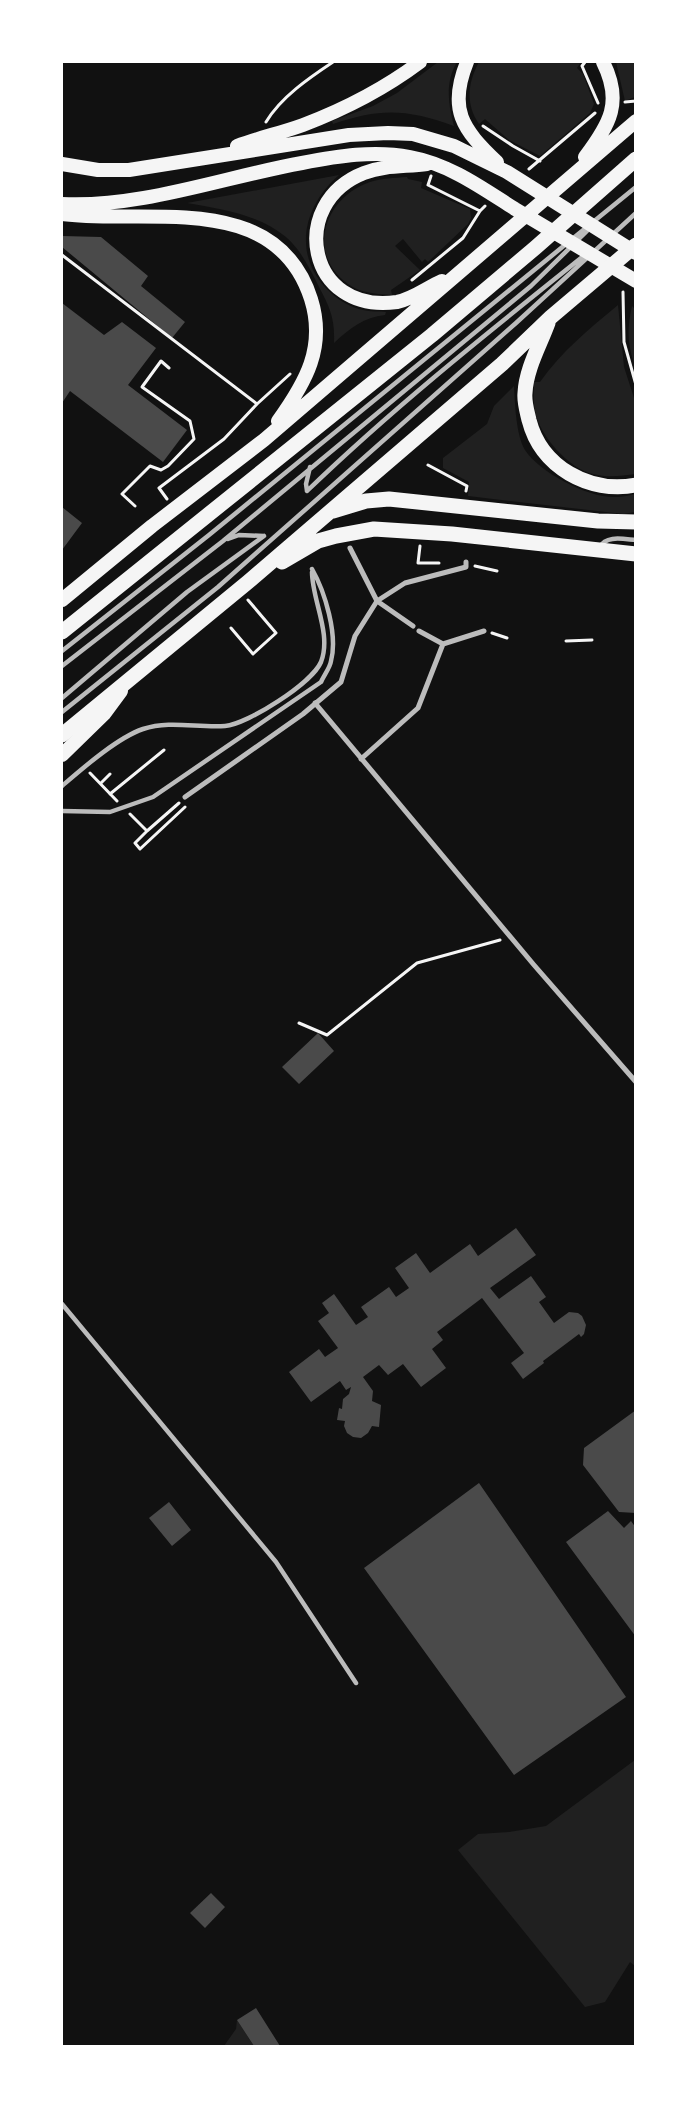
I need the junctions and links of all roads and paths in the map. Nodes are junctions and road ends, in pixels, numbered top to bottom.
1 (333, 62) edge
2 (420, 62) edge
3 (467, 62) edge
4 (585, 62) edge
5 (603, 62) edge
6 (636, 121) edge
7 (482, 125) dead end
8 (255, 140) junction
9 (207, 158) junction
10 (636, 159) edge
11 (540, 161) junction
12 (62, 164) edge
13 (435, 164) junction
14 (507, 172) junction
15 (523, 174) dead end
16 (570, 178) junction
17 (428, 184) dead end
18 (636, 187) edge
19 (489, 198) junction
20 (62, 204) edge
21 (609, 210) junction
22 (480, 211) junction
23 (636, 213) edge
24 (62, 214) edge
25 (628, 220) junction
26 (636, 245) edge
27 (636, 253) edge
28 (62, 255) edge
29 (458, 274) junction
30 (636, 281) edge
31 (623, 292) dead end
32 (399, 302) junction
33 (551, 317) junction
34 (311, 364) junction
35 (170, 368) dead end
36 (636, 385) edge
37 (256, 404) junction
38 (264, 440) junction
39 (429, 465) dead end
40 (310, 467) junction
41 (636, 485) edge
42 (159, 488) dead end
43 (466, 491) dead end
44 (135, 506) dead end
45 (328, 512) junction
46 (636, 522) edge
47 (636, 540) edge
48 (223, 541) junction
49 (350, 548) dead end
50 (598, 551) junction
51 (636, 554) edge
52 (466, 562) joint
53 (497, 571) dead end
54 (248, 582) junction
55 (62, 600) edge
56 (377, 601) junction
57 (264, 618) dead end
58 (413, 626) dead end
59 (231, 628) dead end
60 (419, 631) dead end
61 (484, 631) joint
62 (62, 632) edge
63 (507, 638) dead end
64 (592, 640) dead end
65 (566, 641) dead end
66 (443, 644) junction
67 (62, 651) edge
68 (62, 666) edge
69 (132, 677) junction
70 (62, 698) edge
71 (315, 703) junction
72 (62, 712) edge
73 (62, 735) edge
74 (164, 750) dead end
75 (62, 755) edge
76 (361, 759) junction
77 (84, 768) dead end
78 (110, 774) dead end
79 (100, 784) junction
80 (62, 786) edge
81 (110, 794) junction
82 (185, 797) junction
83 (118, 801) dead end
84 (125, 809) dead end
85 (62, 811) edge
86 (147, 831) junction
87 (511, 937) junction
88 (299, 1023) dead end
89 (636, 1082) edge
90 (62, 1304) edge
91 (356, 1683) dead end

1 - 8 path
2 - 8 main road
3 - 14 main road
4 - 11 path
5 - 16 main road
6 - 16 main road
7 - 11 path
8 - 9 main road
9 - 12 main road
9 - 14 main road
10 - 62 highway
11 - 15 path
13 - 19 main road
13 - 20 main road
13 - 32 main road
14 - 27 main road
16 - 29 main road
17 - 22 path
18 - 21 lane
19 - 22 path
19 - 30 main road
21 - 40 lane
21 - 67 lane
22 - 32 path
23 - 25 lane
24 - 34 main road
25 - 40 lane
25 - 72 lane
26 - 33 highway
28 - 37 path
29 - 32 main road
29 - 38 main road
31 - 36 path
33 - 41 highway
33 - 45 highway
34 - 37 path
34 - 38 main road
35 - 44 path
37 - 42 path
38 - 55 main road
39 - 43 path
40 - 48 lane
45 - 46 highway
45 - 54 highway
47 - 50 lane
48 - 68 lane
48 - 70 lane
49 - 56 street
50 - 51 highway
50 - 54 highway
52 - 53 path
52 - 56 street
54 - 69 highway
56 - 58 street
56 - 71 street
57 - 59 path
60 - 66 street
61 - 63 path
61 - 66 street
64 - 65 path
66 - 76 street
69 - 73 highway
69 - 75 main road
71 - 76 street
71 - 82 street
74 - 81 path
76 - 87 street
77 - 79 path
78 - 79 path
79 - 81 path
80 - 85 lane
81 - 83 path
82 - 86 path
82 - 86 path
84 - 86 path
87 - 88 path
87 - 89 street
90 - 91 lane

